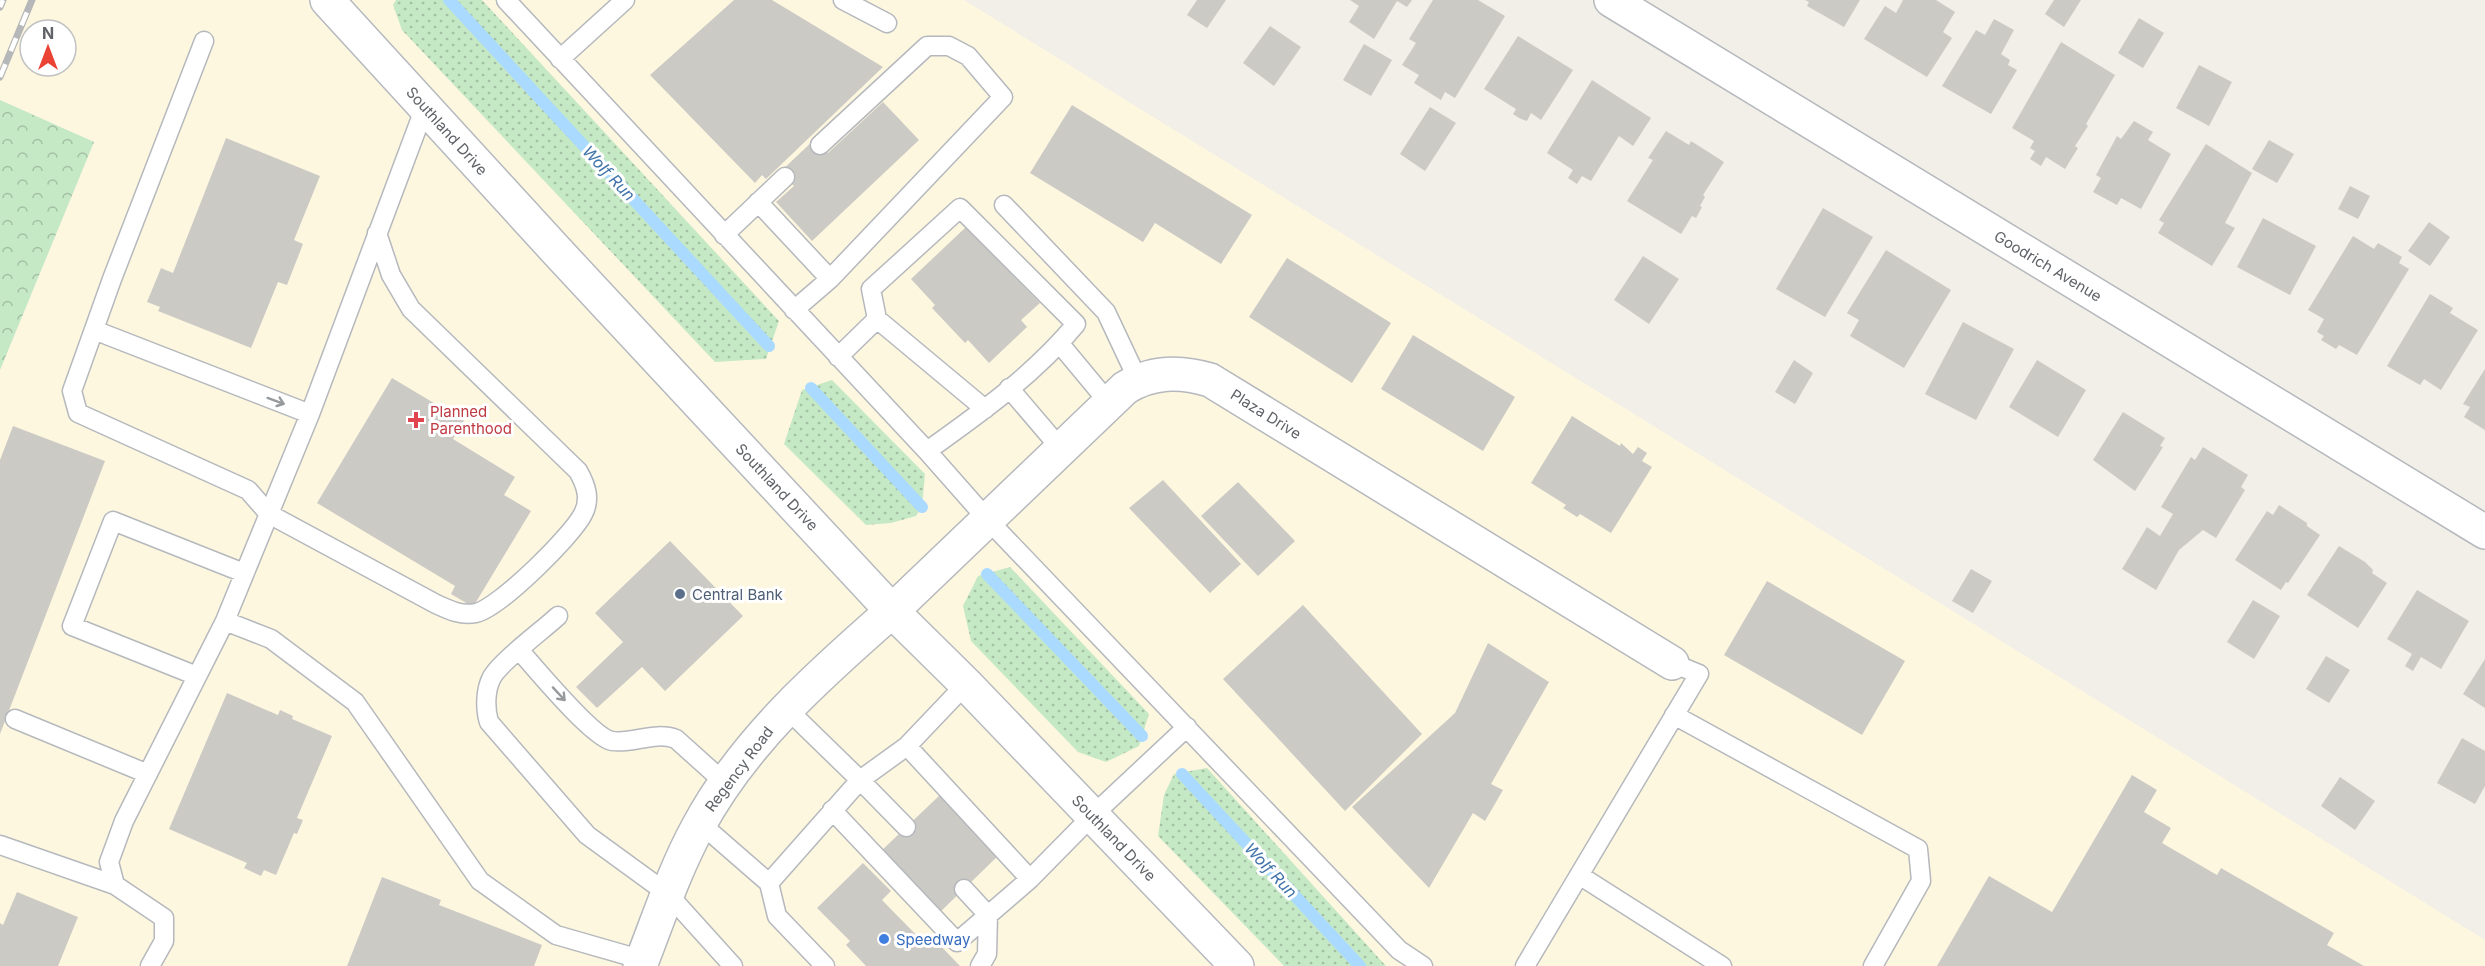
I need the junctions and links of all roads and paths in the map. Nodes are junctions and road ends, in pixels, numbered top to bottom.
1 (506, 0) edge
2 (626, 0) edge
3 (843, 0) edge
4 (1611, 0) edge
5 (335, 3) edge
6 (887, 23) dead end
7 (204, 41) dead end
8 (560, 59) junction
9 (425, 107) junction
10 (820, 145) dead end
11 (785, 177) dead end
12 (758, 202) junction
13 (1004, 205) dead end
14 (376, 233) junction
15 (724, 235) junction
16 (830, 279) junction
17 (794, 310) junction
18 (877, 319) junction
19 (94, 330) junction
20 (1060, 344) junction
21 (838, 357) junction
22 (1138, 380) junction
23 (1008, 388) junction
24 (1109, 403) junction
25 (985, 409) junction
26 (310, 414) junction
27 (1061, 449) junction
28 (927, 451) junction
29 (268, 514) junction
30 (987, 519) junction
31 (2485, 532) edge
32 (244, 573) junction
33 (892, 611) junction
34 (558, 616) dead end
35 (225, 621) junction
36 (520, 651) junction
37 (1672, 663) joint
38 (197, 676) junction
39 (966, 684) junction
40 (786, 708) junction
41 (1674, 715) junction
42 (15, 719) dead end
43 (1187, 728) junction
44 (907, 746) junction
45 (148, 774) junction
46 (860, 780) junction
47 (725, 783) junction
48 (832, 810) junction
49 (1093, 815) junction
50 (700, 823) junction
51 (906, 827) dead end
52 (0, 845) edge
53 (1579, 875) junction
54 (1030, 879) junction
55 (769, 883) junction
56 (115, 885) junction
57 (964, 889) dead end
58 (668, 894) junction
59 (988, 915) junction
60 (642, 963) edge
61 (150, 966) edge
62 (733, 966) edge
63 (825, 966) edge
64 (980, 966) edge
65 (1237, 966) edge
66 (1423, 966) edge
67 (1525, 966) edge
68 (1722, 966) edge
69 (1873, 966) edge

1 - 8 lane
2 - 8 lane
3 - 6 lane
4 - 31 street, Goodrich Avenue
5 - 9 street, Southland Drive
7 - 19 lane
8 - 15 lane
9 - 14 lane
9 - 33 street, Southland Drive
10 - 16 lane
11 - 12 lane
12 - 15 lane
12 - 16 lane
13 - 22 lane
14 - 26 lane
14 - 29 lane
15 - 17 lane
16 - 17 lane
17 - 21 lane
18 - 20 lane
18 - 21 lane
18 - 25 lane
19 -> 26 lane
19 - 29 lane
20 - 23 lane
20 - 24 lane
21 - 28 lane
22 - 24 street, Plaza Drive
22 - 37 street, Plaza Drive
23 - 25 lane
23 - 27 lane
24 - 27 street, Plaza Drive
25 - 28 lane
26 - 29 lane
27 - 30 street, Plaza Drive
28 - 30 lane
29 - 32 lane
30 - 33 street, Plaza Drive
30 - 43 lane
32 - 35 lane
32 - 38 lane
33 - 39 street, Southland Drive
33 - 40 street, Regency Road
34 - 36 lane
35 - 38 lane
35 - 60 lane
36 -> 47 lane
36 - 58 lane
37 - 41 lane
38 - 45 lane
39 - 44 lane
39 - 49 street, Southland Drive
40 - 46 lane
40 - 47 street, Regency Road
41 - 53 lane
41 - 69 lane
42 - 45 lane
43 - 49 lane
43 - 66 lane
44 - 46 lane
44 - 54 lane
45 - 56 lane
46 - 48 lane
46 - 51 lane
47 - 50 street, Regency Road
48 - 55 lane
48 - 59 lane
49 - 54 lane
49 - 65 street, Southland Drive
50 - 55 lane
50 - 58 street, Regency Road
52 - 56 lane
53 - 67 lane
53 - 68 lane
54 - 59 lane
55 - 63 lane
56 - 61 lane
57 - 59 lane
58 - 60 street, Regency Road
58 - 62 lane
59 - 64 lane

